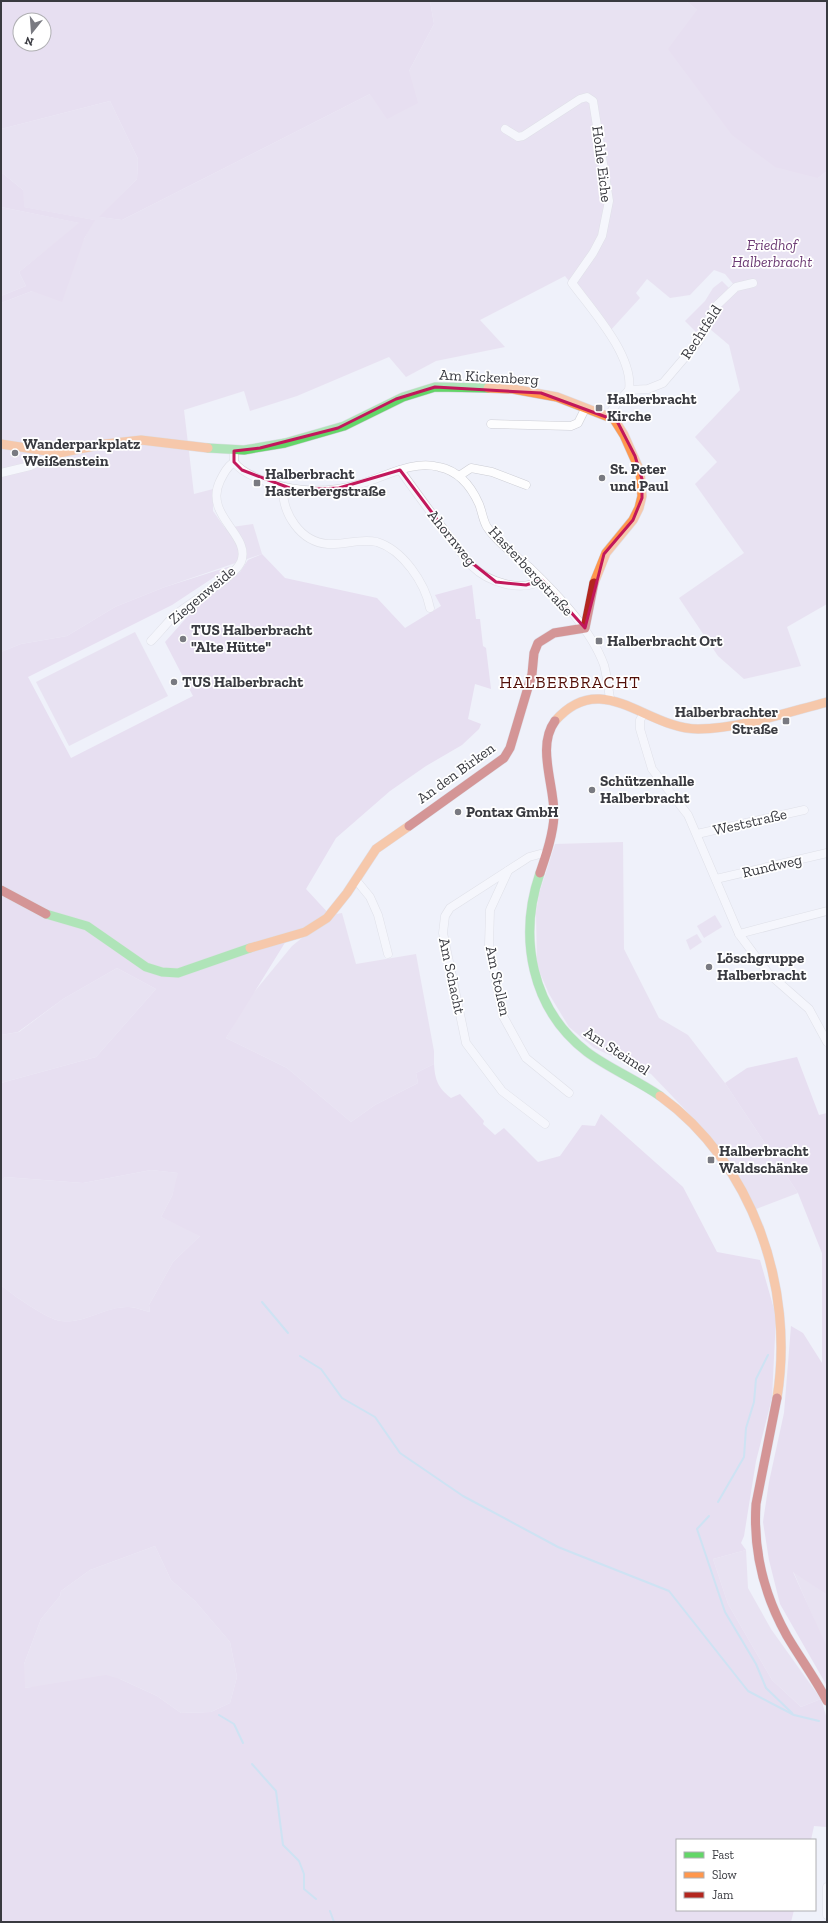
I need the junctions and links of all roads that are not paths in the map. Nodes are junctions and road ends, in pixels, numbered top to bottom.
1 (504, 129) dead end
2 (753, 283) dead end
3 (629, 390) junction
4 (585, 409) junction
5 (608, 416) junction
6 (491, 424) dead end
7 (1, 444) edge
8 (234, 451) junction
9 (60, 453) junction
10 (234, 462) junction
11 (400, 470) junction
12 (1, 473) edge
13 (459, 476) junction
14 (526, 485) dead end
15 (283, 487) junction
16 (542, 580) junction
17 (430, 608) dead end
18 (585, 628) junction
19 (152, 641) dead end
20 (610, 698) junction
21 (827, 702) edge
22 (644, 713) junction
23 (804, 810) dead end
24 (697, 834) junction
25 (827, 853) edge
26 (546, 855) junction
27 (508, 871) junction
28 (716, 879) junction
29 (356, 880) junction
30 (1, 890) edge
31 (827, 911) edge
32 (739, 934) junction
33 (388, 954) dead end
34 (827, 1042) edge
35 (569, 1093) dead end
36 (545, 1124) dead end
37 (827, 1701) edge
38 (827, 1886) edge
39 (827, 1915) edge

1 - 3 street, Hohle Eiche
2 - 3 street, Rechtfeld
3 - 5 street
4 - 5 street, Am Kickenberg
4 - 6 street
4 - 8 street, Am Kickenberg
5 - 18 street
7 - 9 street, Am Kickenberg
8 - 9 street, Am Kickenberg
8 - 10 street
9 - 12 street
10 - 15 street, Hasterbergstraße
10 - 19 street, Ziegenweide
11 - 13 street, Hasterbergstraße
11 - 15 street, Hasterbergstraße
11 - 16 street, Ahornweg
13 - 14 street
13 - 16 street, Hasterbergstraße
15 - 17 street
16 - 18 street, Hasterbergstraße
18 - 20 street, Hasterbergstraße
18 - 29 street, An den Birken
20 - 22 street
20 - 26 street, Am Steimel
21 - 22 street
22 - 24 street
23 - 24 street, Weststraße
24 - 28 street
25 - 28 street, Rundweg
26 - 27 street, Am Schacht
26 - 37 street, Am Steimel
27 - 35 street, Am Stollen
27 - 36 street, Am Schacht
28 - 32 street
29 - 30 street, An den Birken
29 - 33 street
31 - 32 street
32 - 34 street
38 - 39 street

